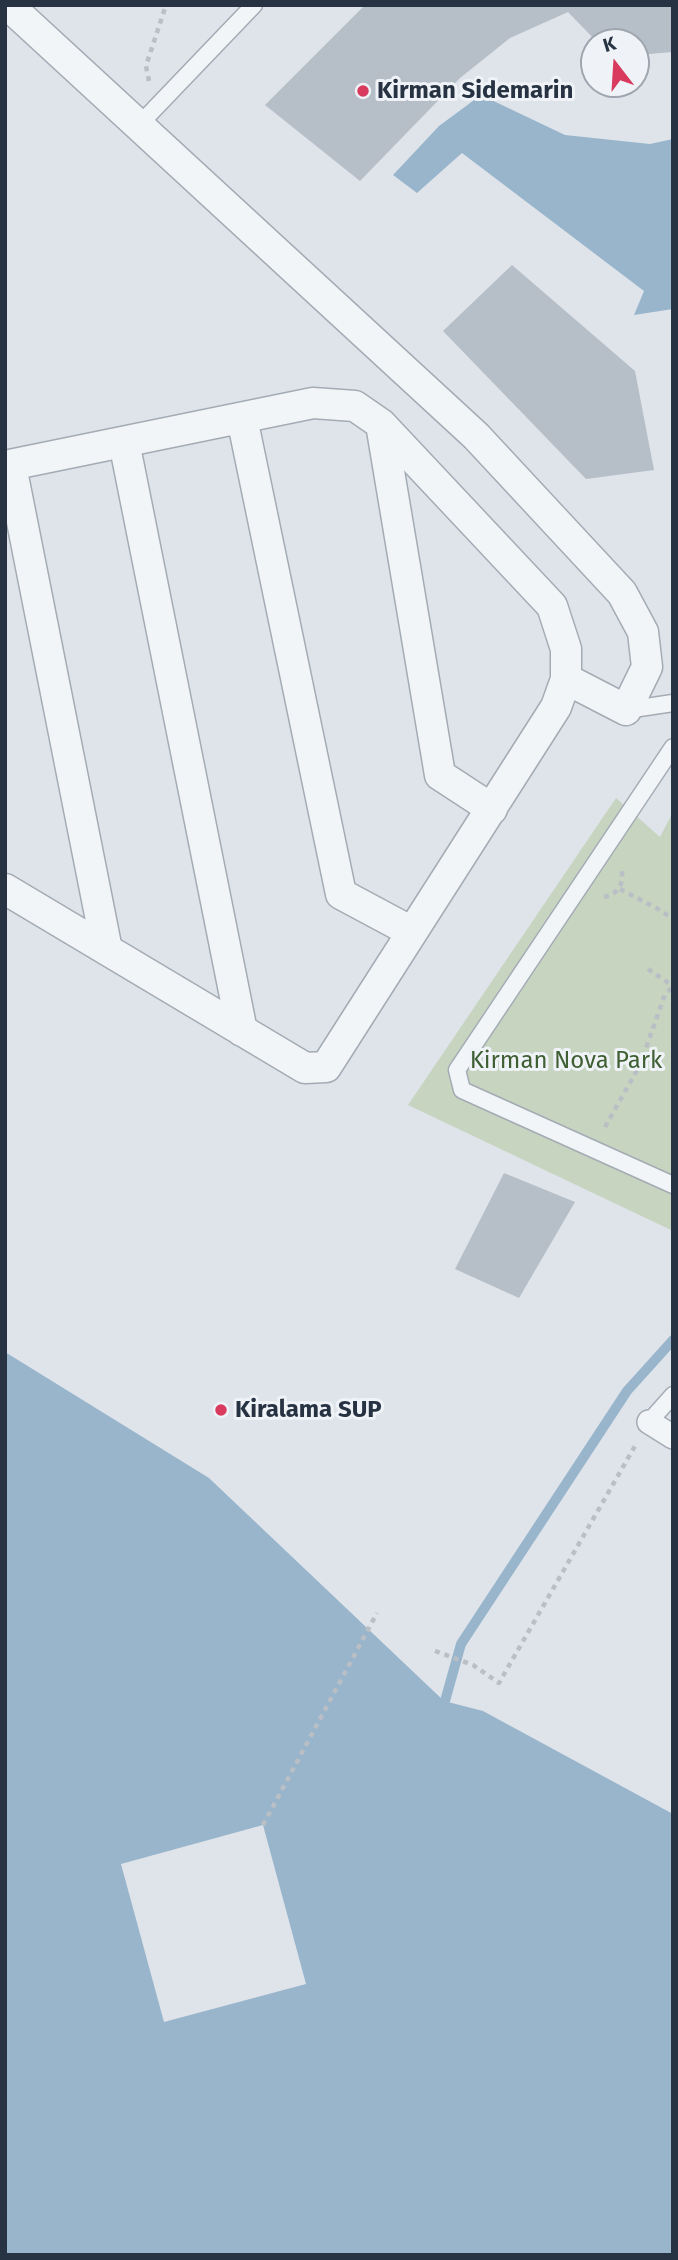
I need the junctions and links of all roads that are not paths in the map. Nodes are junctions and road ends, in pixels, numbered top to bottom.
1 (8, 5) edge
2 (254, 5) edge
3 (146, 118) junction
4 (242, 418) junction
5 (380, 424) junction
6 (124, 442) junction
7 (8, 466) edge
8 (566, 679) junction
9 (673, 703) edge
10 (626, 710) junction
11 (673, 747) edge
12 (492, 809) junction
13 (5, 889) edge
14 (412, 932) junction
15 (107, 950) junction
16 (242, 1031) junction
17 (673, 1185) edge
18 (673, 1395) edge
19 (649, 1422) joint
20 (673, 1437) edge

1 - 3 street
2 - 3 lane
3 - 10 street
4 - 5 street
4 - 6 street
4 - 14 street
5 - 8 street
5 - 12 street
6 - 7 street
6 - 16 street
7 - 15 street
8 - 10 street
8 - 12 street
9 - 10 lane
11 - 17 lane
12 - 14 street
13 - 15 street
14 - 16 street
15 - 16 street
18 - 19 lane
19 - 20 street

